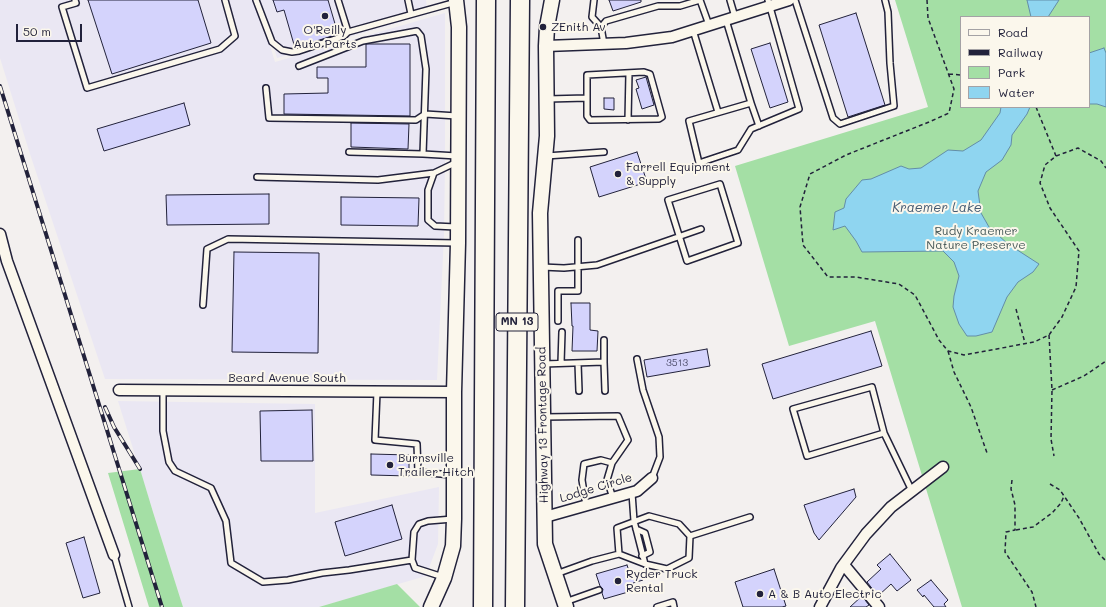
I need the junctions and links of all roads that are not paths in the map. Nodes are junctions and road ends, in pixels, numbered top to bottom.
1 (75, 0) edge
2 (225, 0) edge
3 (256, 0) edge
4 (338, 0) edge
5 (408, 0) edge
6 (486, 0) edge
7 (520, 0) edge
8 (552, 0) edge
9 (594, 0) edge
10 (700, 0) edge
11 (730, 0) edge
12 (789, 0) edge
13 (794, 0) edge
14 (885, 0) edge
15 (456, 1) edge
16 (667, 3) edge
17 (769, 3) edge
18 (411, 14) junction
19 (730, 18) junction
20 (709, 25) junction
21 (602, 27) junction
22 (693, 30) junction
23 (348, 32) junction
24 (604, 44) junction
25 (546, 46) junction
26 (299, 66) dead end
27 (629, 73) junction
28 (266, 88) dead end
29 (587, 98) junction
30 (546, 99) junction
31 (751, 102) junction
32 (718, 112) junction
33 (425, 114) junction
34 (458, 116) junction
35 (628, 120) junction
36 (759, 126) junction
37 (349, 152) dead end
38 (604, 152) dead end
39 (423, 154) junction
40 (545, 156) junction
41 (458, 159) junction
42 (434, 173) junction
43 (257, 177) dead end
44 (458, 227) junction
45 (701, 228) dead end
46 (0, 234) edge
47 (679, 236) junction
48 (578, 240) dead end
49 (458, 243) junction
50 (578, 266) junction
51 (540, 267) junction
52 (203, 305) dead end
53 (558, 321) dead end
54 (562, 332) dead end
55 (604, 340) dead end
56 (637, 359) dead end
57 (604, 362) junction
58 (578, 363) junction
59 (542, 364) junction
60 (561, 364) junction
61 (119, 390) dead end
62 (164, 390) junction
63 (578, 390) dead end
64 (605, 391) dead end
65 (377, 392) junction
66 (454, 392) junction
67 (543, 417) junction
68 (884, 433) junction
69 (612, 463) junction
70 (943, 467) dead end
71 (455, 476) junction
72 (652, 478) joint
73 (912, 491) junction
74 (632, 493) junction
75 (613, 498) junction
76 (586, 505) junction
77 (545, 517) junction
78 (750, 517) dead end
79 (454, 519) junction
80 (634, 521) junction
81 (636, 528) junction
82 (690, 536) junction
83 (619, 554) junction
84 (114, 555) joint
85 (642, 556) junction
86 (412, 560) junction
87 (645, 564) junction
88 (844, 565) junction
89 (555, 574) junction
90 (444, 578) junction
91 (599, 590) dead end
92 (565, 604) edge
93 (129, 607) edge
94 (431, 607) edge
95 (483, 607) edge
96 (515, 607) edge
97 (657, 607) edge
98 (674, 607) edge
99 (820, 607) edge
100 (879, 607) edge

1 - 2 lane
3 - 23 lane
4 - 23 lane
5 - 18 lane
6 - 95 highway, MN 13
7 - 96 highway, MN 13
8 - 25 street, Highway 13 Frontage Road
9 - 21 lane
10 - 16 lane
10 - 20 lane
11 - 19 lane
12 - 17 street
13 - 14 lane
15 - 18 lane
15 - 34 street
16 - 21 lane
17 - 19 street
17 - 36 lane
18 - 23 lane
19 - 20 street
19 - 31 lane
20 - 22 street
21 - 24 lane
22 - 24 street
22 - 32 lane
24 - 25 street
25 - 30 street, Highway 13 Frontage Road
26 - 33 lane
27 - 29 lane
27 - 35 lane
27 - 35 lane
28 - 33 lane
29 - 30 lane
29 - 35 lane
30 - 40 street, Highway 13 Frontage Road
31 - 32 lane
31 - 36 lane
32 - 36 lane
33 - 34 lane
33 - 39 lane
34 - 41 street
37 - 39 lane
38 - 40 lane
39 - 41 lane
40 - 51 street, Highway 13 Frontage Road
41 - 42 lane
41 - 44 street
42 - 43 lane
42 - 44 lane
44 - 49 street
45 - 47 lane
46 - 84 street
47 - 47 lane
47 - 50 lane
48 - 50 lane
49 - 52 lane
49 - 66 street
50 - 51 lane
50 - 53 lane
51 - 59 street, Highway 13 Frontage Road
54 - 60 lane
55 - 57 lane
56 - 72 lane
57 - 58 lane
57 - 64 lane
58 - 60 lane
58 - 63 lane
59 - 60 lane
59 - 67 street, Highway 13 Frontage Road
61 - 62 street, Beard Avenue South
62 - 65 street, Beard Avenue South
62 - 86 lane
65 - 66 street, Beard Avenue South
65 - 71 lane
66 - 71 street
67 - 69 lane
67 - 77 street, Highway 13 Frontage Road
68 - 68 lane
68 - 73 lane
69 - 75 lane
69 - 76 lane
70 - 73 street
71 - 79 street
72 - 74 street, Lodge Circle
73 - 88 street
74 - 75 street, Lodge Circle
74 - 80 lane
75 - 76 street, Lodge Circle
76 - 77 street, Lodge Circle
77 - 89 street, Highway 13 Frontage Road
78 - 82 lane
79 - 86 lane
79 - 90 street
80 - 81 lane
80 - 82 lane
80 - 83 lane
81 - 85 lane
81 - 85 lane
82 - 87 lane
83 - 87 lane
83 - 89 lane
84 - 93 lane
85 - 87 lane
86 - 90 lane
88 - 99 street
88 - 100 street
89 - 92 street, Highway 13 Frontage Road
90 - 94 street
91 - 92 lane
97 - 98 lane

